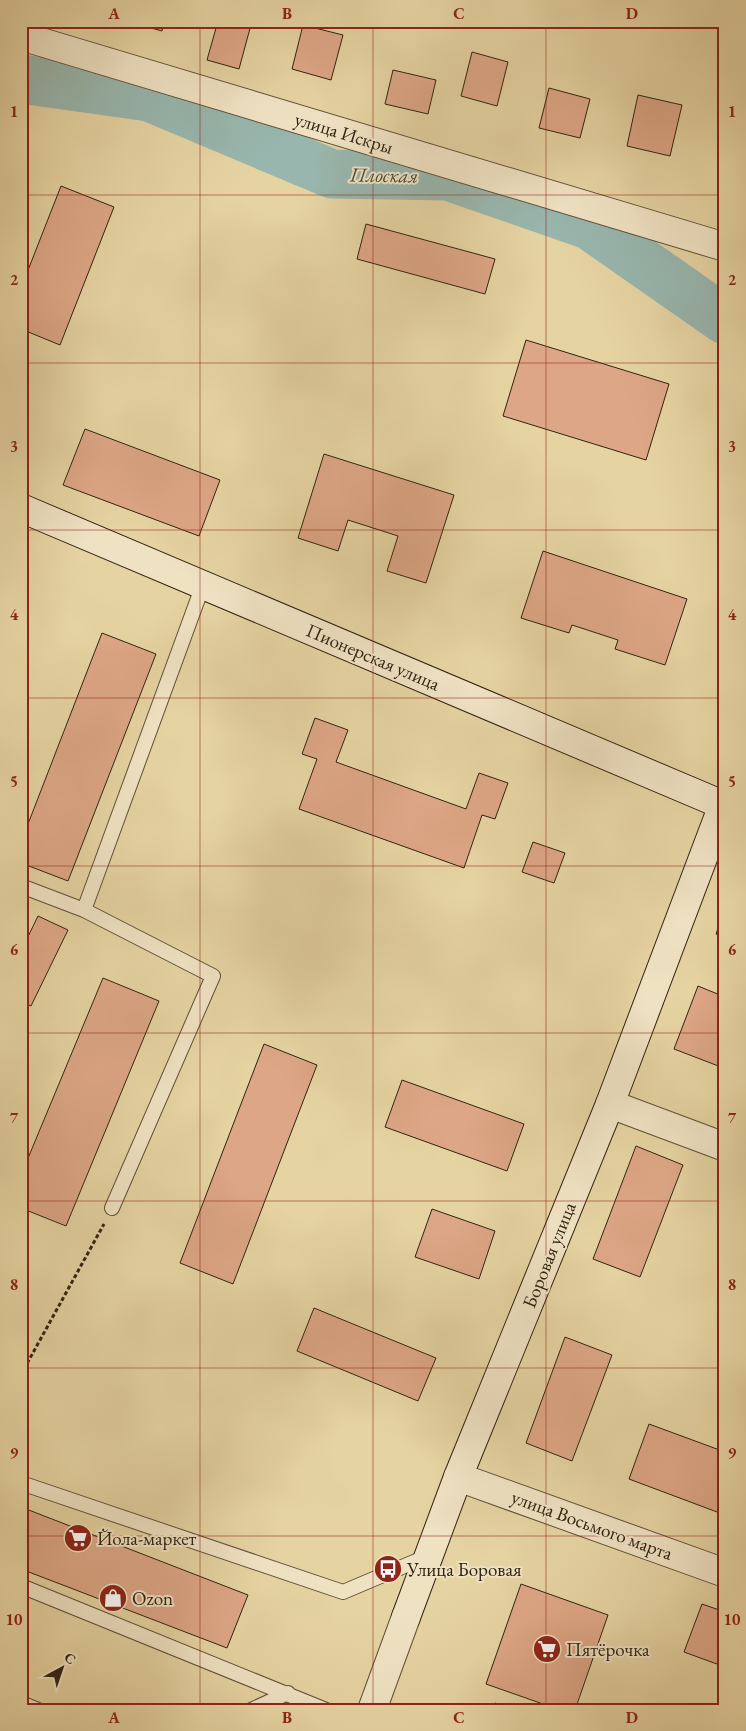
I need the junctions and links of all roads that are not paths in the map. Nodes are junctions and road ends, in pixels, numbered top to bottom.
1 (21, 36) edge
2 (725, 247) edge
3 (21, 508) edge
4 (203, 585) junction
5 (724, 804) edge
6 (21, 886) edge
7 (84, 910) junction
8 (610, 1104) junction
9 (725, 1147) edge
10 (112, 1208) road end
11 (21, 1270) edge
12 (21, 1278) edge
13 (458, 1478) junction
14 (21, 1483) edge
15 (429, 1556) junction
16 (725, 1573) edge
17 (21, 1586) edge
18 (288, 1694) junction
19 (21, 1703) edge
20 (38, 1710) edge
21 (251, 1710) edge
22 (326, 1710) edge
23 (372, 1710) edge

1 - 2 street, улица Искры
3 - 4 street, Пионерская улица
4 - 5 street, Пионерская улица
4 - 7 lane
5 - 8 street, Боровая улица
6 - 7 lane
7 - 10 lane
8 - 9 street
8 - 13 street, Боровая улица
11 - 12 lane
13 - 15 street, Боровая улица
13 - 16 street, улица Восьмого марта
14 - 15 lane
15 - 23 street, Боровая улица
17 - 18 lane
18 - 21 lane
18 - 22 lane
19 - 20 lane

